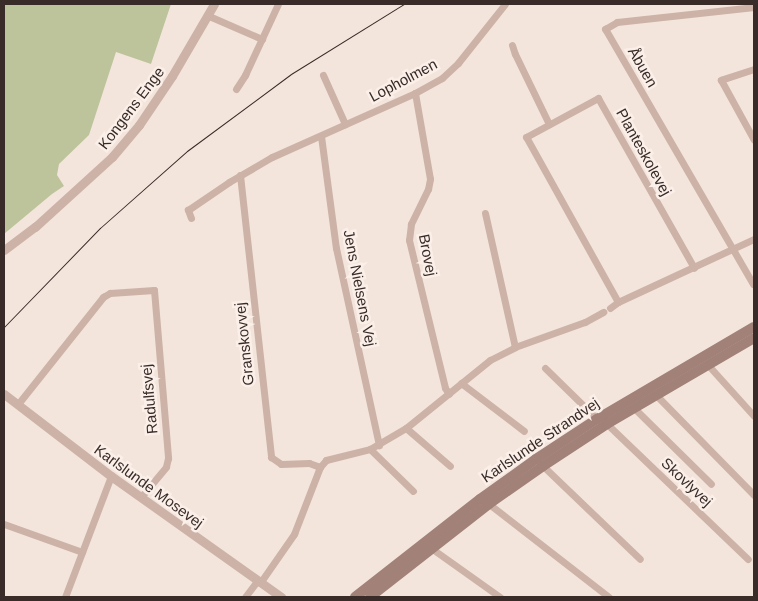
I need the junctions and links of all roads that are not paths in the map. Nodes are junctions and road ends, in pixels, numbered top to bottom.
1 (214, 4) edge
2 (278, 4) edge
3 (505, 4) edge
4 (754, 6) edge
5 (209, 16) junction
6 (262, 39) junction
7 (512, 45) dead end
8 (754, 69) edge
9 (323, 74) dead end
10 (236, 88) dead end
11 (415, 93) junction
12 (345, 124) junction
13 (549, 124) junction
14 (322, 136) junction
15 (754, 140) edge
16 (240, 175) junction
17 (485, 212) dead end
18 (191, 218) dead end
19 (754, 239) edge
20 (4, 250) edge
21 (732, 250) junction
22 (694, 268) junction
23 (753, 284) edge
24 (618, 302) junction
25 (754, 327) edge
26 (754, 338) edge
27 (515, 347) junction
28 (708, 365) junction
29 (545, 368) dead end
30 (461, 383) junction
31 (4, 394) edge
32 (449, 394) junction
33 (656, 395) junction
34 (18, 404) junction
35 (634, 408) junction
36 (754, 416) edge
37 (597, 419) junction
38 (607, 424) junction
39 (406, 428) junction
40 (524, 431) dead end
41 (379, 445) junction
42 (370, 449) junction
43 (450, 466) dead end
44 (544, 466) junction
45 (320, 467) junction
46 (111, 476) junction
47 (712, 484) dead end
48 (414, 491) dead end
49 (754, 495) edge
50 (141, 497) junction
51 (488, 504) junction
52 (4, 524) edge
53 (431, 548) junction
54 (82, 552) junction
55 (748, 559) dead end
56 (640, 560) dead end
57 (259, 582) junction
58 (65, 597) edge
59 (245, 597) edge
60 (281, 597) edge
61 (355, 597) edge
62 (370, 597) edge
63 (500, 597) edge
64 (609, 597) edge

1 - 5 street, Kongens Enge
2 - 6 street
3 - 11 street, Lopholmen
4 - 21 street, Åbuen
5 - 6 street
5 - 20 street, Kongens Enge
6 - 10 street
7 - 13 street
8 - 15 street
9 - 12 street
11 - 12 street, Lopholmen
11 - 32 street, Brovej
12 - 14 street, Lopholmen
13 - 22 street, Planteskolevej
13 - 24 street, Planteskolevej
14 - 16 street, Lopholmen
14 - 41 street, Jens Nielsens Vej
16 - 18 street, Lopholmen
16 - 45 street, Granskovvej
17 - 27 street
19 - 21 street
21 - 22 street
21 - 23 street
22 - 24 street
24 - 27 street
25 - 37 main road, Karlslunde Strandvej
26 - 28 main road, Karlslunde Strandvej
27 - 30 street
28 - 33 main road, Karlslunde Strandvej
28 - 36 street
29 - 37 street
30 - 32 street
30 - 40 street
31 - 34 street, Karlslunde Mosevej
32 - 39 street
33 - 35 main road, Karlslunde Strandvej
33 - 49 street
34 - 46 street, Karlslunde Mosevej
34 - 50 street, Radulfsvej
35 - 38 main road, Karlslunde Strandvej
35 - 47 street
37 - 61 main road, Karlslunde Strandvej
38 - 44 main road, Karlslunde Strandvej
38 - 55 street, Skovlyvej
39 - 41 street
39 - 43 street
41 - 42 street
42 - 45 street
42 - 48 street
44 - 51 main road, Karlslunde Strandvej
44 - 56 street
45 - 57 street
46 - 50 street, Karlslunde Mosevej
46 - 54 street
50 - 57 street, Karlslunde Mosevej
51 - 53 main road, Karlslunde Strandvej
51 - 64 street
52 - 54 street
53 - 62 main road, Karlslunde Strandvej
53 - 63 street
54 - 58 street
57 - 59 street
57 - 60 street, Karlslunde Mosevej

